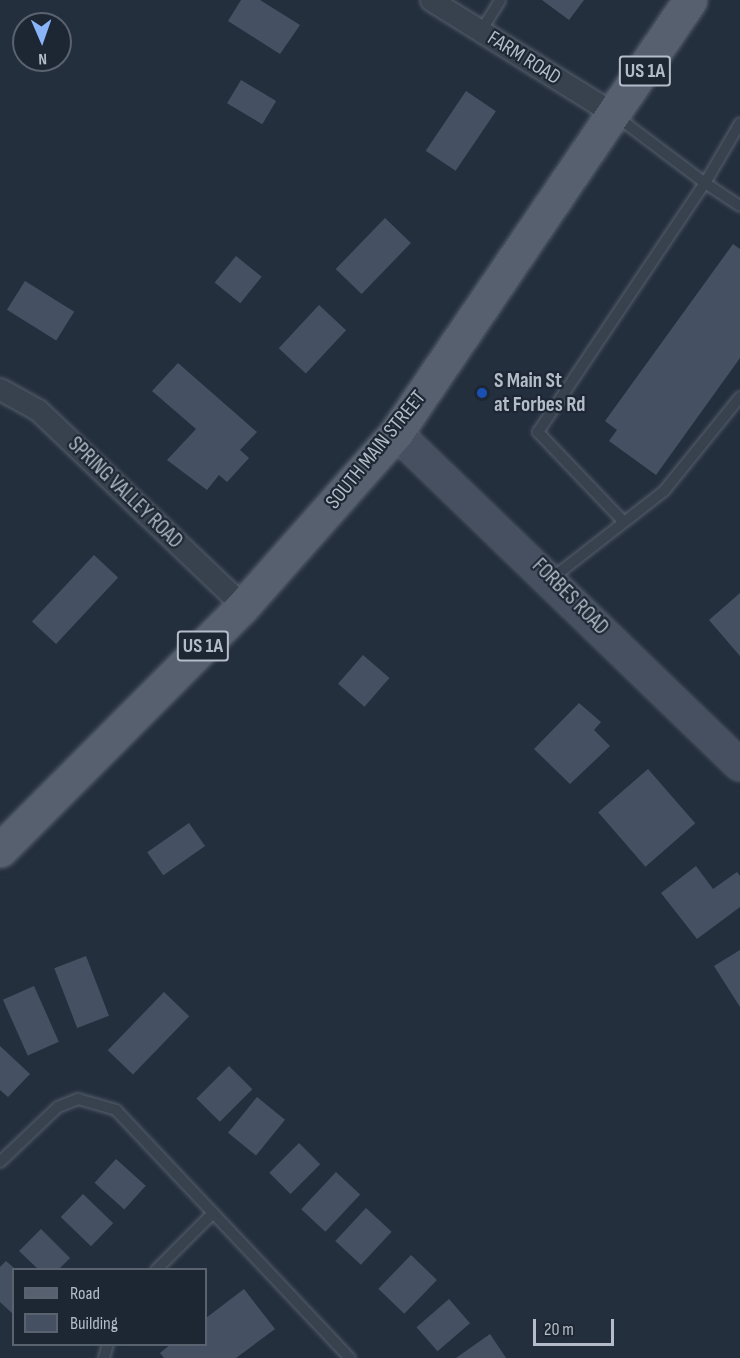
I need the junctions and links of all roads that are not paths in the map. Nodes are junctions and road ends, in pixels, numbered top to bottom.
1 (431, 0) edge
2 (500, 0) edge
3 (690, 0) edge
4 (481, 31) junction
5 (616, 115) junction
6 (740, 123) edge
7 (705, 183) junction
8 (740, 206) edge
9 (0, 388) edge
10 (740, 397) edge
11 (396, 433) junction
12 (622, 520) junction
13 (551, 579) junction
14 (243, 606) junction
15 (740, 765) edge
16 (0, 850) edge
17 (0, 1162) edge
18 (210, 1215) junction
19 (157, 1268) edge
20 (351, 1358) edge

1 - 4 street, FARM ROAD
2 - 4 lane
3 - 5 main road, SOUTH MAIN STREET / US 1A
4 - 5 street, FARM ROAD
5 - 7 lane
5 - 11 main road, SOUTH MAIN STREET / US 1A
6 - 7 lane
7 - 8 lane
7 - 12 lane
9 - 14 street, SPRING VALLEY ROAD
10 - 12 lane
11 - 13 street, FORBES ROAD
11 - 14 main road, SOUTH MAIN STREET / US 1A
12 - 13 lane
13 - 15 street, FORBES ROAD
14 - 16 main road, SOUTH MAIN STREET / US 1A
17 - 18 lane
18 - 19 lane
18 - 20 lane

